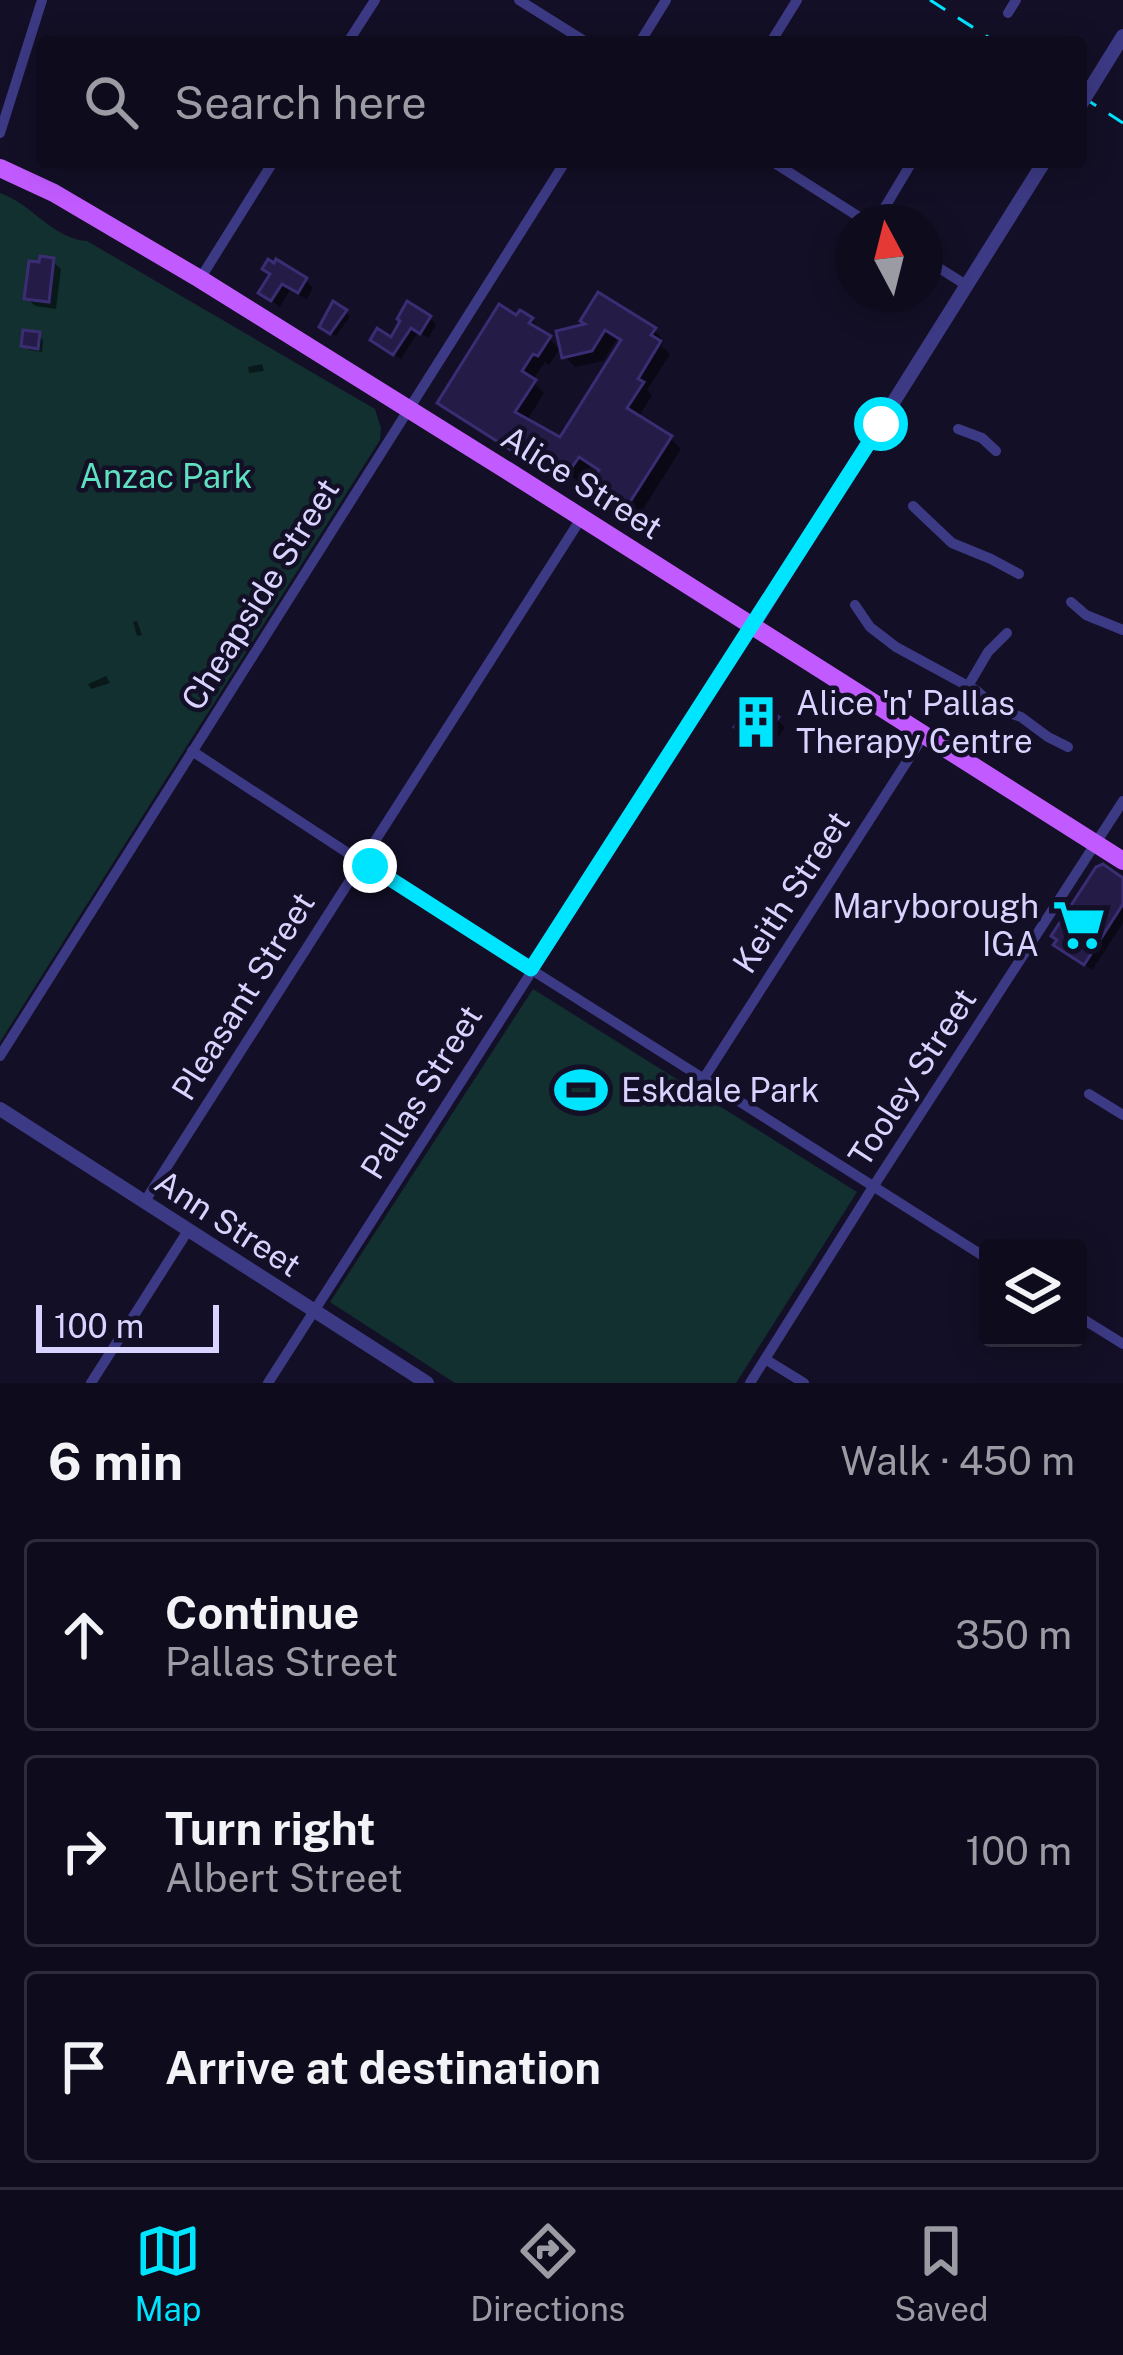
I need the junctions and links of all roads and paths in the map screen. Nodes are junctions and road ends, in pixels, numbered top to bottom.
1 (42, 0) edge
2 (375, 0) edge
3 (519, 0) edge
4 (666, 0) edge
5 (797, 0) edge
6 (1016, 0) edge
7 (1008, 13) dead end
8 (352, 36) edge
9 (576, 36) edge
10 (644, 36) edge
11 (775, 36) edge
12 (1123, 36) edge
13 (1087, 94) edge
14 (0, 133) edge
15 (0, 168) edge
16 (269, 168) edge
17 (561, 168) edge
18 (783, 168) edge
19 (908, 168) edge
20 (1041, 168) edge
21 (842, 204) edge
22 (884, 204) edge
23 (943, 270) edge
24 (200, 279) junction
25 (966, 285) junction
26 (410, 409) junction
27 (958, 429) dead end
28 (996, 451) dead end
29 (913, 506) dead end
30 (582, 518) junction
31 (1019, 574) dead end
32 (1071, 602) dead end
33 (855, 605) dead end
34 (753, 626) junction
35 (1123, 630) edge
36 (1007, 633) dead end
37 (968, 686) junction
38 (924, 735) junction
39 (1068, 747) dead end
40 (193, 751) junction
41 (1123, 801) edge
42 (1096, 844) junction
43 (360, 860) junction
44 (1123, 861) edge
45 (531, 969) junction
46 (0, 1056) edge
47 (704, 1078) junction
48 (1089, 1094) dead end
49 (0, 1109) edge
50 (1123, 1115) edge
51 (873, 1186) junction
52 (145, 1201) junction
53 (189, 1229) junction
54 (979, 1253) edge
55 (314, 1311) junction
56 (1087, 1322) edge
57 (1123, 1344) edge
58 (765, 1359) junction
59 (91, 1383) edge
60 (268, 1383) edge
61 (427, 1383) edge
62 (750, 1383) edge
63 (804, 1383) edge

1 - 14 street
2 - 8 street
3 - 9 street
4 - 10 street
5 - 11 street
6 - 7 street
12 - 13 street, bridge
15 - 24 main road, Alice Street
16 - 24 street
17 - 26 street, Cheapside Street
18 - 21 street
19 - 22 street
20 - 25 street, Pallas Street
23 - 25 street
24 - 26 main road, Alice Street
25 - 34 street, Pallas Street
26 - 30 main road, Alice Street
26 - 40 street, Cheapside Street
27 - 28 street
29 - 31 street
30 - 34 main road, Alice Street
30 - 43 street, Pleasant Street
32 - 35 street
33 - 37 street
34 - 38 main road, Alice Street
34 - 45 street, Pallas Street
36 - 37 street
37 - 39 street
38 - 42 main road, Alice Street
38 - 47 street, Keith Street
40 - 43 street
40 - 46 street, Cheapside Street
41 - 42 street, Tooley Street
42 - 44 main road, Alice Street
42 - 51 street, Tooley Street
43 - 45 street
43 - 52 street, Pleasant Street
45 - 47 street
45 - 55 street, Pallas Street
47 - 51 street
48 - 50 street
49 - 52 street, Ann Street
51 - 54 street
51 - 58 street, Tooley Street
52 - 53 street, Ann Street
53 - 55 street, Ann Street
53 - 59 street
55 - 60 street, Pallas Street
55 - 61 street, Ann Street
56 - 57 street
58 - 62 street, Tooley Street
58 - 63 street

